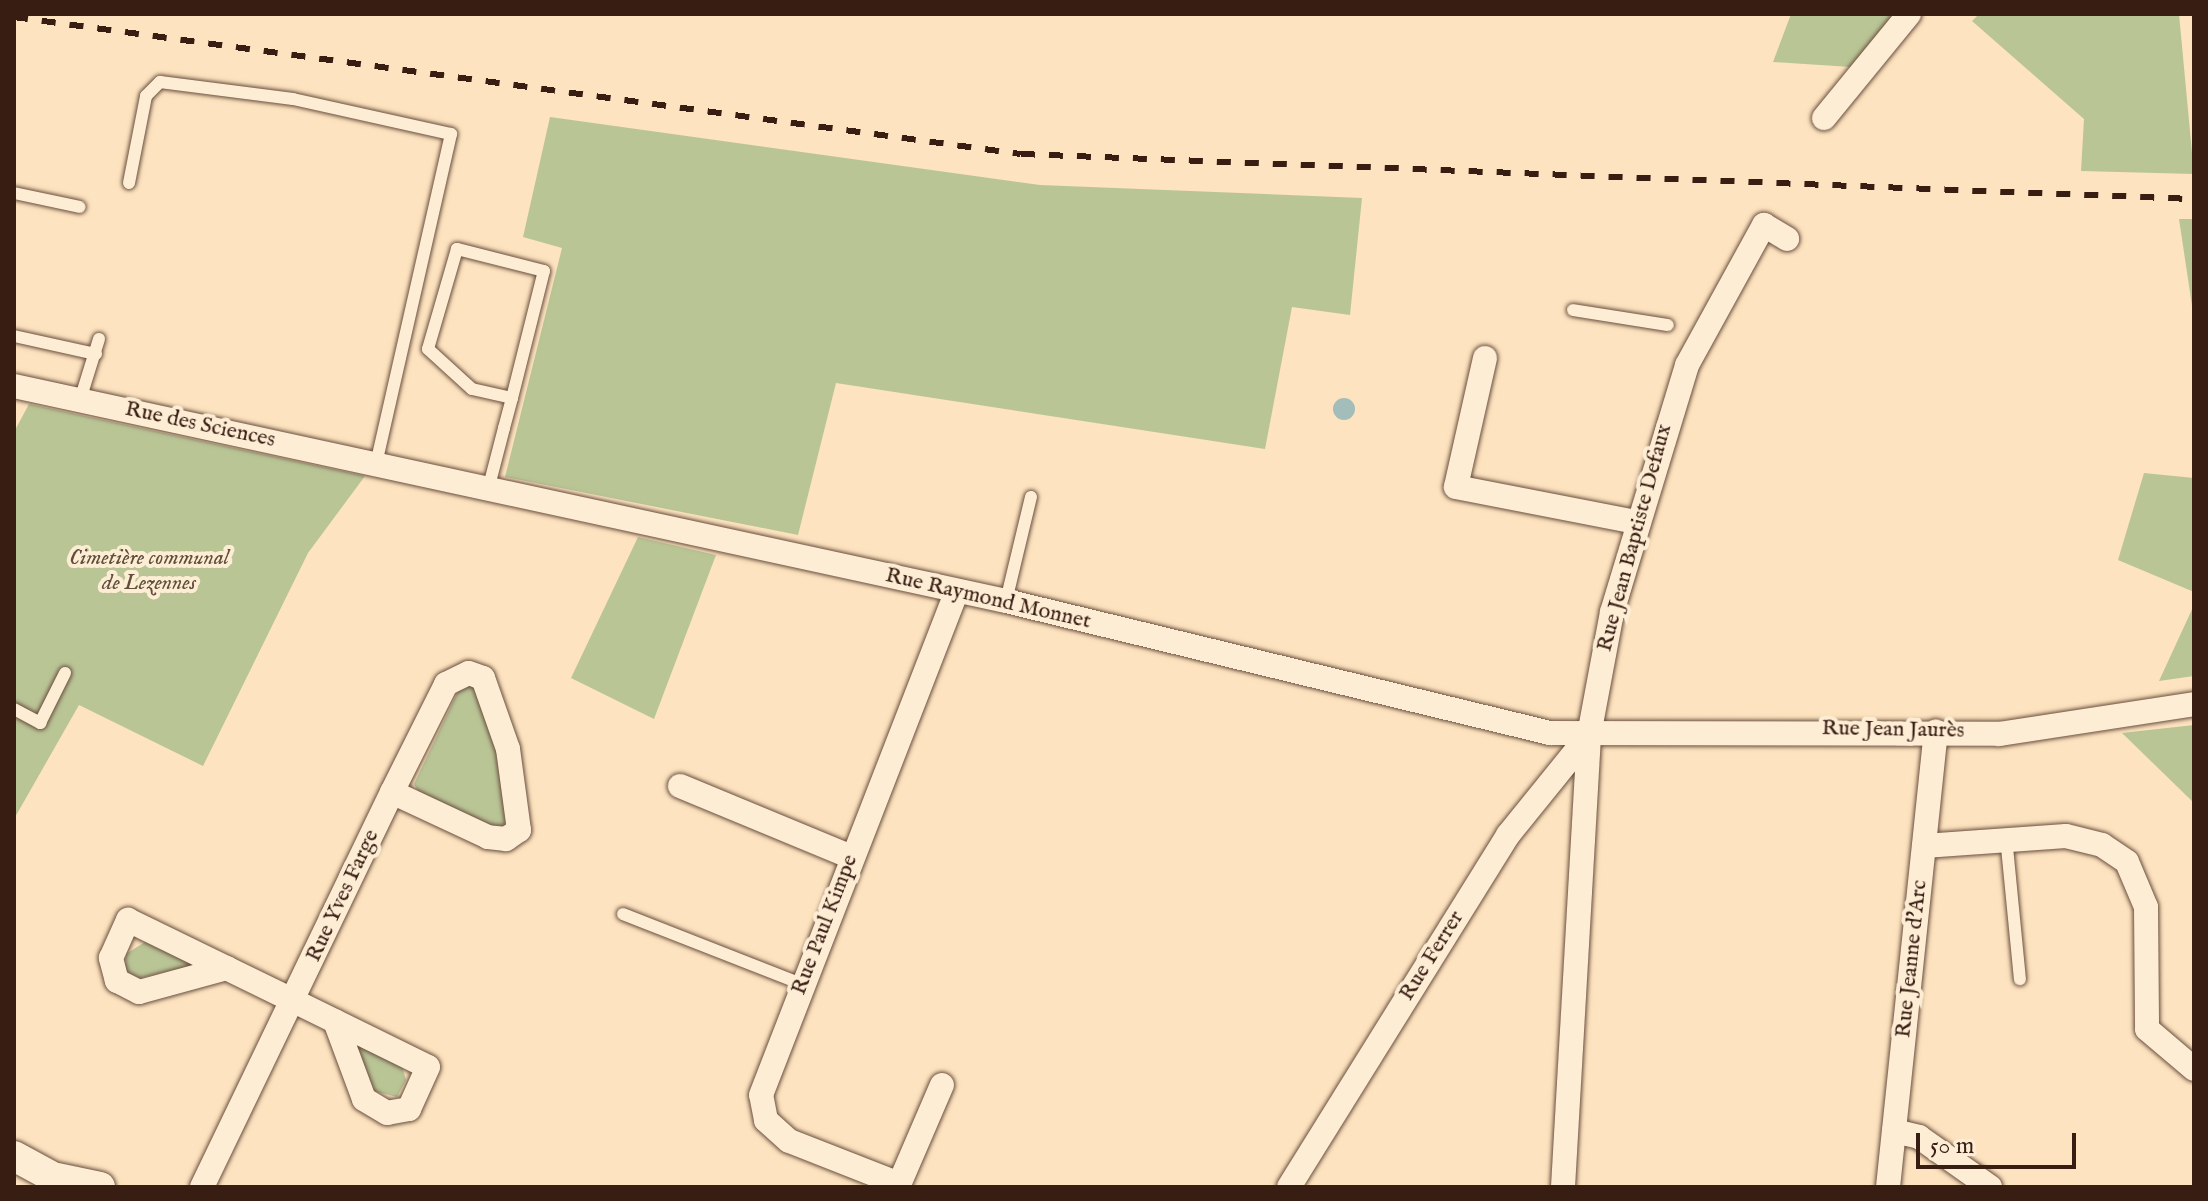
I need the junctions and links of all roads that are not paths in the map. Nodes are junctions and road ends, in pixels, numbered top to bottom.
1 (1909, 14) edge
2 (1824, 118) dead end
3 (129, 183) dead end
4 (14, 193) edge
5 (80, 207) dead end
6 (1787, 239) dead end
7 (1573, 310) dead end
8 (1668, 325) dead end
9 (14, 336) edge
10 (99, 339) dead end
11 (96, 354) junction
12 (1485, 358) dead end
13 (14, 386) edge
14 (512, 398) junction
15 (80, 400) junction
16 (381, 462) junction
17 (489, 486) junction
18 (1031, 497) dead end
19 (1636, 522) junction
20 (956, 593) junction
21 (1006, 601) junction
22 (65, 673) dead end
23 (2194, 704) edge
24 (14, 709) edge
25 (1936, 732) junction
26 (1589, 735) junction
27 (680, 786) dead end
28 (392, 792) junction
29 (2006, 837) junction
30 (1924, 846) junction
31 (851, 857) junction
32 (623, 914) dead end
33 (227, 968) dead end
34 (2020, 979) dead end
35 (802, 984) junction
36 (294, 1001) junction
37 (335, 1021) dead end
38 (2194, 1069) edge
39 (942, 1085) dead end
40 (1894, 1131) junction
41 (14, 1156) edge
42 (64, 1182) edge
43 (899, 1185) edge
44 (100, 1187) edge
45 (202, 1187) edge
46 (1289, 1187) edge
47 (1563, 1187) edge
48 (1888, 1187) edge
49 (1990, 1187) edge

1 - 2 street
3 - 16 lane
4 - 5 lane
6 - 19 street, Rue Jean Baptiste Defaux
7 - 8 lane
9 - 11 lane
10 - 11 lane
11 - 15 lane
12 - 19 street
13 - 15 street, Rue des Sciences
14 - 14 lane
14 - 17 lane
15 - 16 street, Rue des Sciences
16 - 17 street, Rue Raymond Monnet
17 - 20 street, Rue Raymond Monnet
18 - 21 lane
19 - 26 street, Rue Jean Baptiste Defaux
20 - 21 street, Rue Raymond Monnet
20 - 31 street, Rue Paul Kimpe
21 - 26 street, Rue Raymond Monnet
22 - 24 lane
23 - 25 street, Rue Jean Jaurès
25 - 26 street, Rue Jean Jaurès
25 - 30 street, Rue Jeanne d'Arc
26 - 46 street, Rue Ferrer
26 - 47 street, Rue Jean Baptiste Defaux
27 - 31 street
28 - 28 street, Rue Yves Farge
28 - 36 street, Rue Yves Farge
29 - 30 street
29 - 34 lane
29 - 38 street
30 - 40 street, Rue Jeanne d'Arc
31 - 35 street, Rue Paul Kimpe
32 - 35 lane
33 - 36 street
35 - 43 street, Rue Paul Kimpe
36 - 37 street
36 - 45 street, Rue Yves Farge
39 - 43 street
40 - 48 street, Rue Jeanne d'Arc
40 - 49 street
41 - 42 street
42 - 44 street

